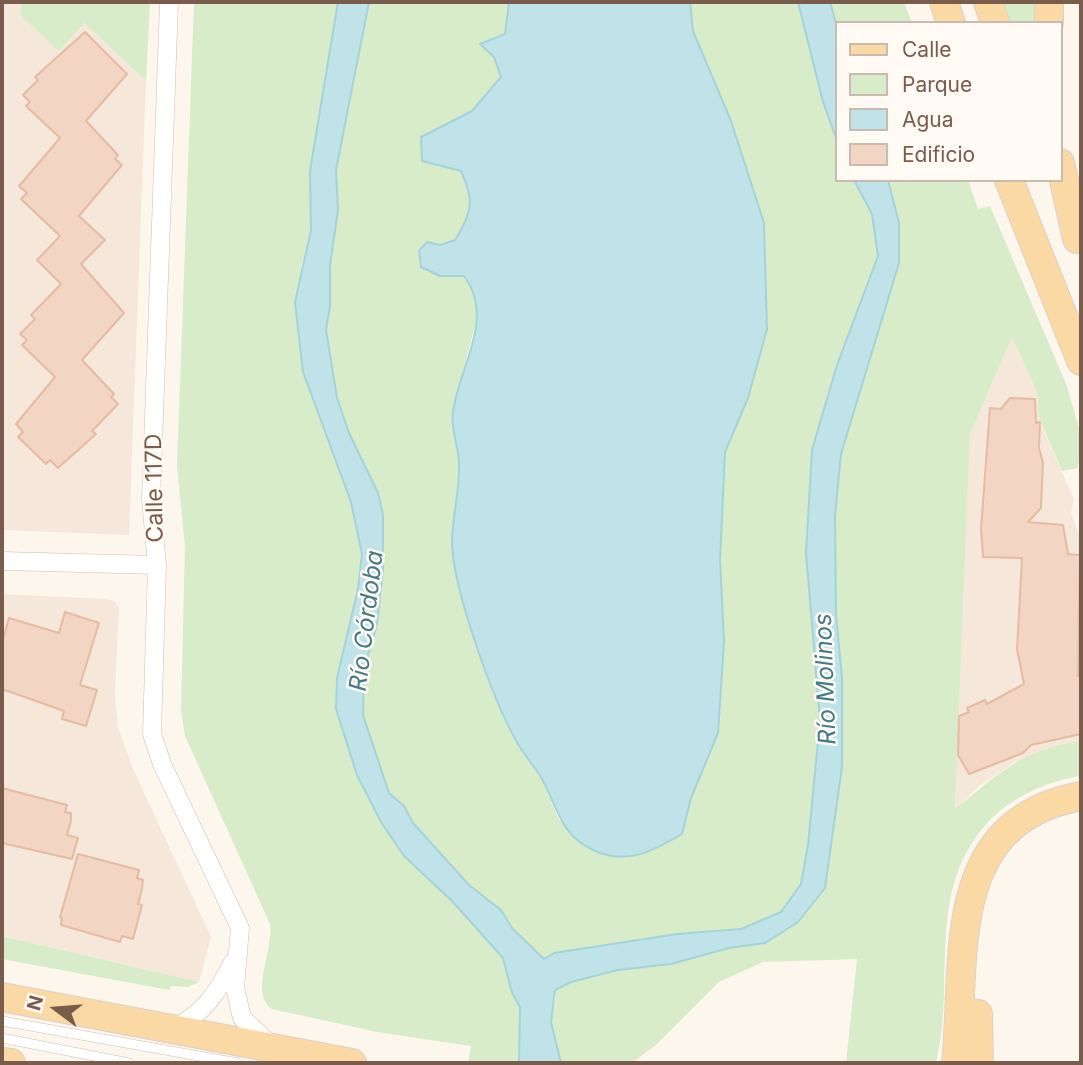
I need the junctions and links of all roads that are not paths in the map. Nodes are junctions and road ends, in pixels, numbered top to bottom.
1 (169, 2) edge
2 (944, 2) edge
3 (988, 2) edge
4 (950, 21) edge
5 (994, 21) edge
6 (1062, 171) edge
7 (1010, 182) edge
8 (1054, 182) edge
9 (1080, 241) edge
10 (1081, 361) edge
11 (2, 561) edge
12 (156, 565) junction
13 (1081, 796) edge
14 (1081, 814) edge
15 (236, 956) junction
16 (2, 997) edge
17 (2, 1021) edge
18 (171, 1030) junction
19 (2, 1038) edge
20 (276, 1048) junction
21 (2, 1062) edge
22 (10, 1063) edge
23 (129, 1063) edge
24 (238, 1063) edge
25 (352, 1063) edge
26 (956, 1063) edge
27 (979, 1063) edge

1 - 12 street, Calle 117D
2 - 4 main road
3 - 5 main road
6 - 9 main road
7 - 10 main road
8 - 9 main road
11 - 12 street
12 - 15 street, Calle 117D
13 - 26 main road
14 - 27 main road
15 - 18 street, Calle 117D
15 - 20 street, Calle 117D
16 - 18 main road
17 - 24 lane
18 - 20 main road
19 - 23 lane
20 - 25 main road
21 - 22 main road

